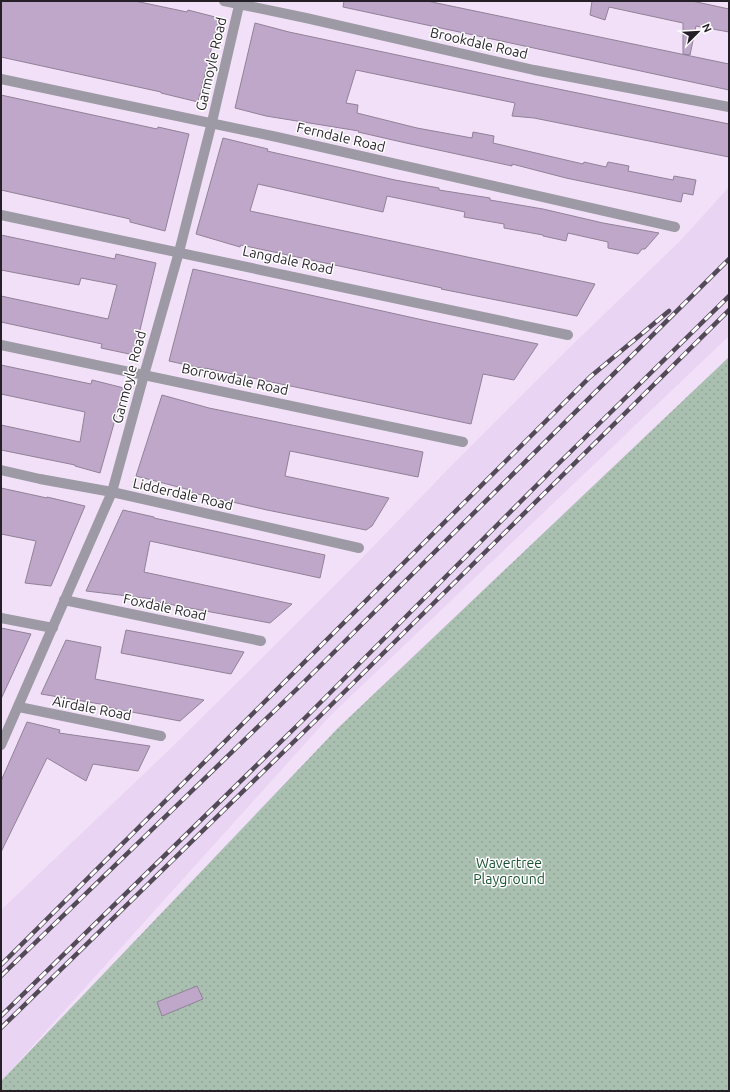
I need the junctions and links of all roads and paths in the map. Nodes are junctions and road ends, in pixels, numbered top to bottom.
1 (224, 1) edge
2 (240, 2) edge
3 (1, 79) edge
4 (729, 107) edge
5 (212, 122) junction
6 (1, 215) edge
7 (675, 227) dead end
8 (179, 252) junction
9 (568, 335) dead end
10 (1, 345) edge
11 (144, 375) junction
12 (463, 442) dead end
13 (1, 470) edge
14 (112, 492) junction
15 (359, 548) dead end
16 (64, 600) junction
17 (1, 618) edge
18 (53, 628) junction
19 (261, 641) dead end
20 (19, 707) junction
21 (161, 736) dead end
22 (1, 745) edge

1 - 2 street, Brookdale Road
2 - 4 street, Brookdale Road
2 - 5 street, Garmoyle Road
3 - 5 street, Ferndale Road
5 - 7 street, Ferndale Road
5 - 8 street, Garmoyle Road
6 - 8 street, Langdale Road
8 - 9 street, Langdale Road
8 - 11 street, Garmoyle Road
10 - 11 street, Borrowdale Road
11 - 12 street, Borrowdale Road
11 - 14 street, Garmoyle Road
13 - 14 street, Lidderdale Road
14 - 15 street, Lidderdale Road
14 - 16 street, Garmoyle Road
16 - 18 street, Garmoyle Road
16 - 19 street, Foxdale Road
17 - 18 street
18 - 20 street, Garmoyle Road
20 - 21 street, Airdale Road
20 - 22 street, Garmoyle Road

